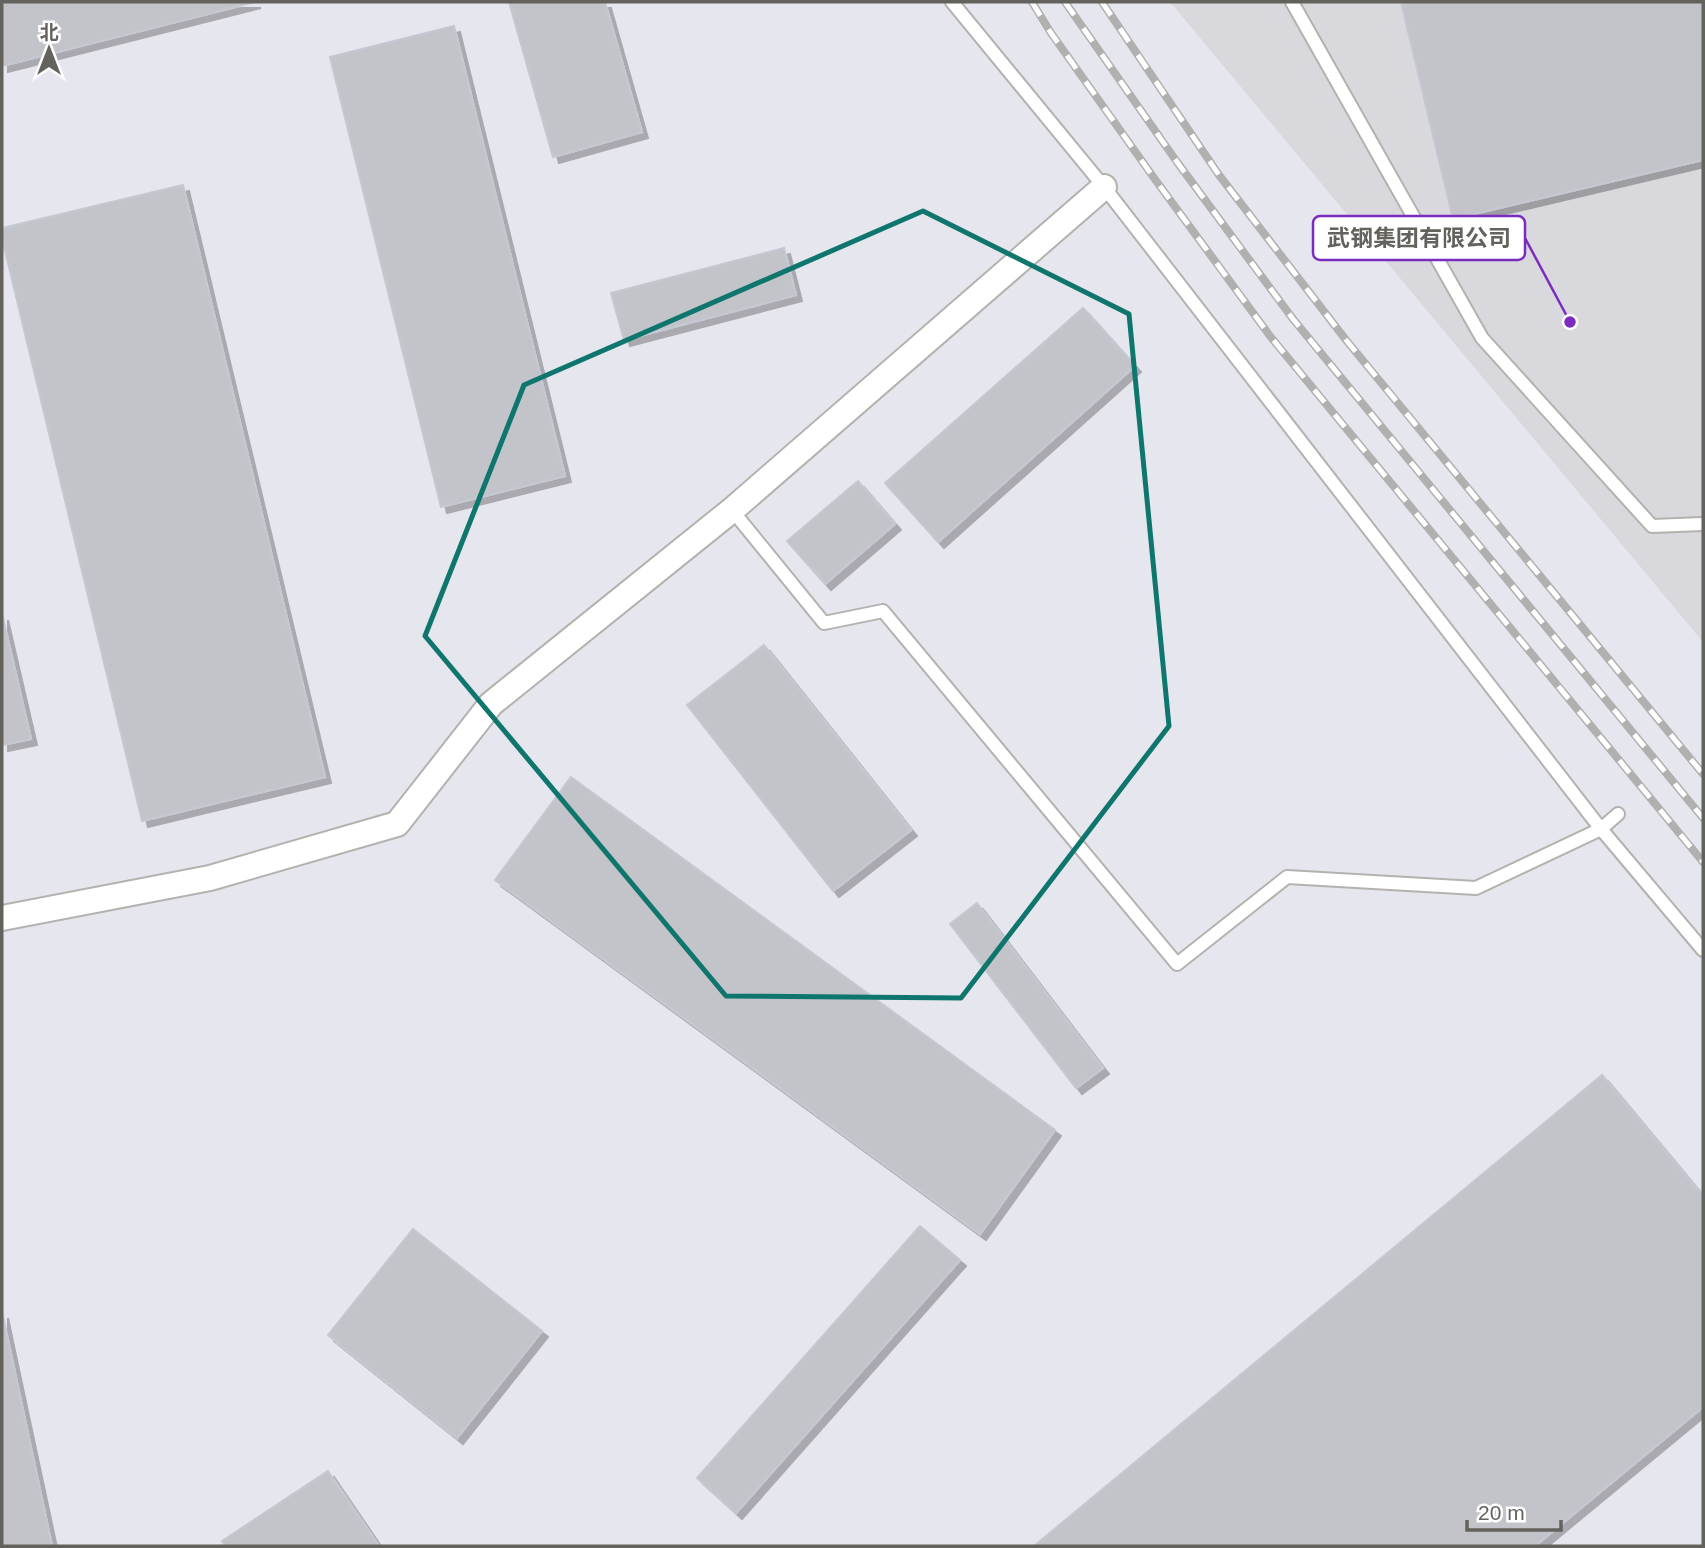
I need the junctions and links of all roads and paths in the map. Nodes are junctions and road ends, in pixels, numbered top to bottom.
1 (952, 2) edge
2 (1292, 2) edge
3 (1104, 187) junction
4 (732, 510) junction
5 (1703, 524) edge
6 (1618, 814) dead end
7 (1601, 829) junction
8 (2, 918) edge
9 (1703, 950) edge

1 - 3 lane
2 - 5 lane
3 - 4 street
3 - 7 lane
4 - 7 lane
4 - 8 street
6 - 7 lane
7 - 9 lane

